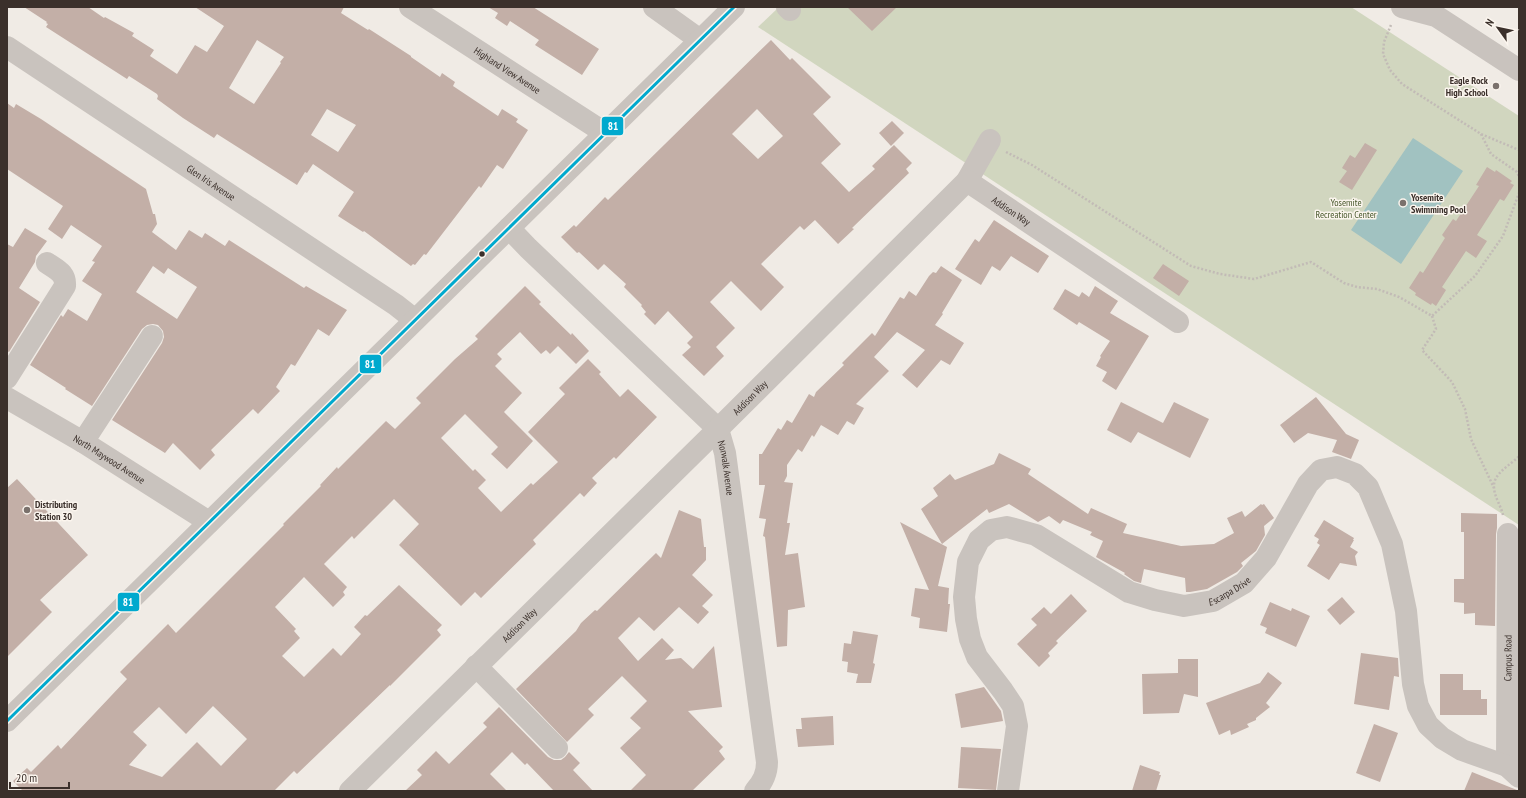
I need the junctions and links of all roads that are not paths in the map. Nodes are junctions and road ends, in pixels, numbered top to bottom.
1 (410, 7) edge
2 (654, 7) edge
3 (734, 7) edge
4 (1398, 14) edge
5 (700, 40) junction
6 (7, 47) edge
7 (1519, 70) edge
8 (605, 133) junction
9 (990, 140) road end
10 (967, 181) junction
11 (509, 228) junction
12 (46, 263) dead end
13 (415, 320) junction
14 (1178, 322) dead end
15 (152, 336) dead end
16 (7, 378) edge
17 (7, 398) edge
18 (718, 429) junction
19 (83, 442) junction
20 (209, 522) junction
21 (1508, 534) road end
22 (476, 666) junction
23 (7, 721) edge
24 (557, 748) dead end
25 (1513, 771) edge
26 (350, 791) edge
27 (755, 791) edge
28 (1008, 791) edge

1 - 8 street, Highland View Avenue
2 - 5 street
3 - 5 street
4 - 7 street
5 - 8 street
6 - 13 street, Glen Iris Avenue
8 - 11 street
9 - 10 street
10 - 14 street, Addison Way
10 - 18 street, Addison Way
11 - 13 street
11 - 18 street, Norwalk Avenue
12 - 16 street
13 - 20 street
15 - 19 street
17 - 19 street, North Maywood Avenue
18 - 22 street, Addison Way
18 - 27 street, Norwalk Avenue
19 - 20 street, North Maywood Avenue
20 - 23 street
21 - 25 street, Campus Road
22 - 24 street
22 - 26 street, Addison Way
25 - 28 street, Escarpa Drive

